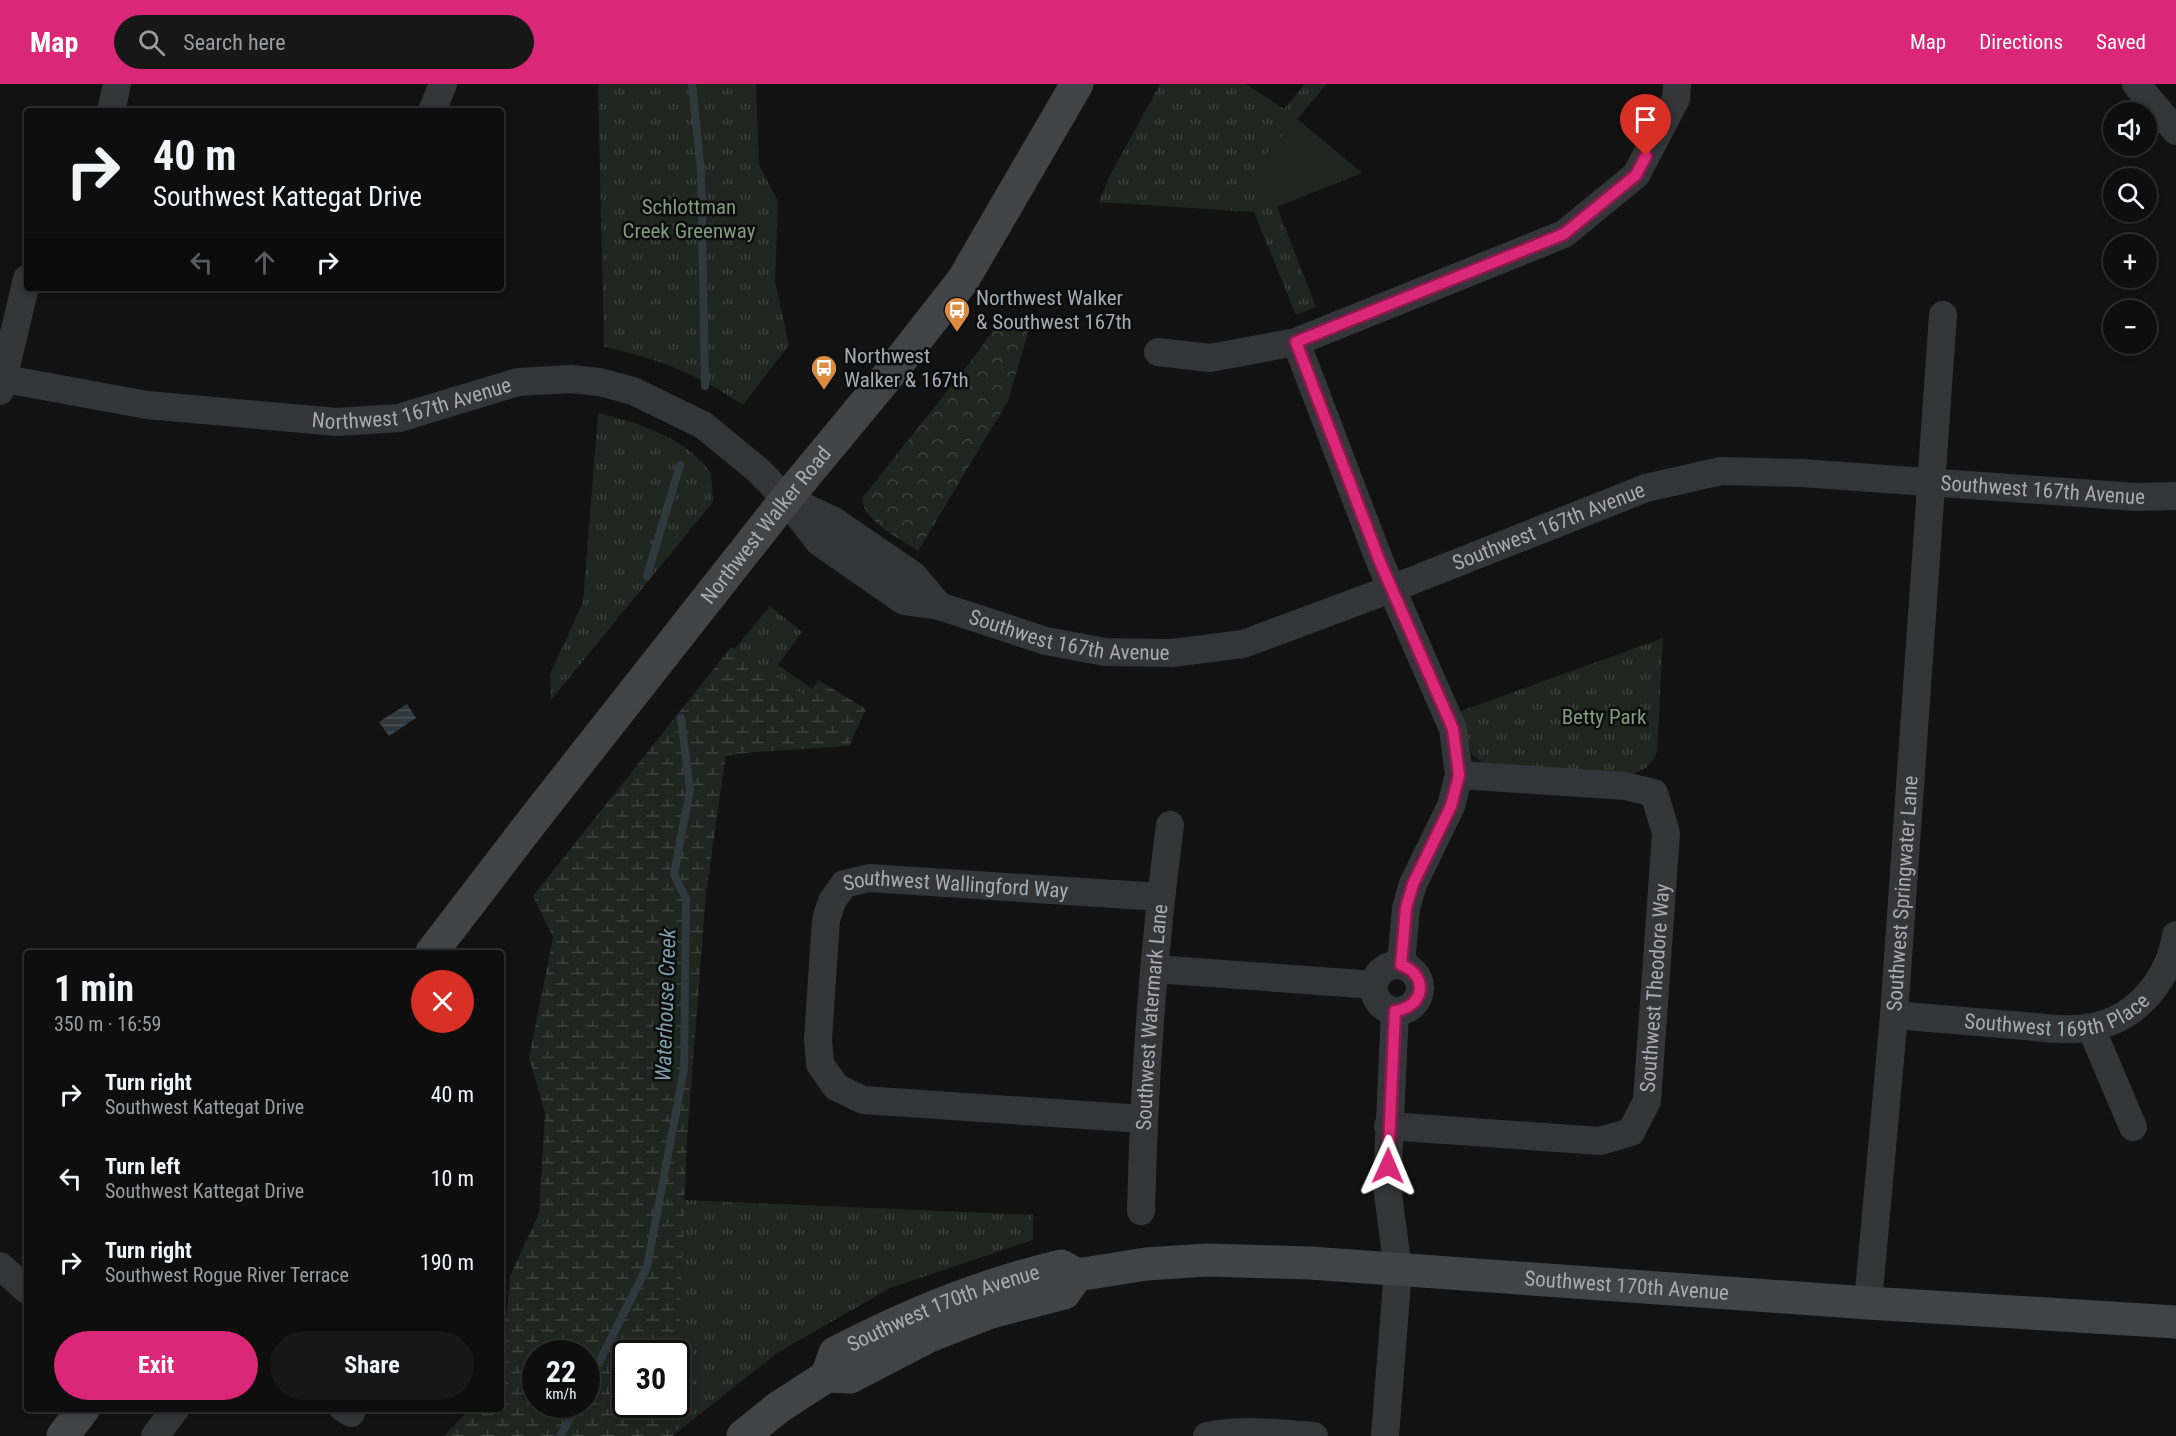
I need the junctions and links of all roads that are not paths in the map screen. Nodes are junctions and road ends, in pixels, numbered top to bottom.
1 (117, 84) edge
2 (443, 84) edge
3 (1077, 84) edge
4 (1677, 84) edge
5 (2136, 84) edge
6 (112, 108) edge
7 (433, 108) edge
8 (2176, 131) edge
9 (24, 291) edge
10 (1943, 315) dead end
11 (1296, 342) junction
12 (1158, 352) dead end
13 (1, 382) edge
14 (1930, 484) junction
15 (2176, 496) edge
16 (786, 499) junction
17 (1391, 589) junction
18 (1459, 775) junction
19 (1170, 825) dead end
20 (1160, 897) junction
21 (2176, 935) edge
22 (434, 950) edge
23 (1401, 965) junction
24 (1155, 969) junction
25 (1374, 985) junction
26 (1395, 1011) junction
27 (1894, 1015) junction
28 (2091, 1028) junction
29 (1143, 1119) junction
30 (1389, 1126) junction
31 (2133, 1126) dead end
32 (1141, 1211) dead end
33 (0, 1266) edge
34 (1398, 1270) junction
35 (24, 1287) edge
36 (1868, 1304) junction
37 (2176, 1322) edge
38 (81, 1412) edge
39 (173, 1412) edge
40 (63, 1436) edge
41 (155, 1436) edge
42 (743, 1436) edge
43 (1207, 1436) edge
44 (1314, 1436) edge
45 (1385, 1436) edge

1 - 6 street
2 - 7 street
3 - 16 main road, Northwest Walker Road
4 - 11 street
5 - 8 street
9 - 13 street
10 - 14 street, Southwest Springwater Lane
11 - 12 street
11 - 17 street
13 - 16 street, Northwest 167th Avenue
14 - 15 street, Southwest 167th Avenue
14 - 17 street, Southwest 167th Avenue
14 - 27 street, Southwest Springwater Lane
16 - 17 street, Southwest 167th Avenue
16 - 22 main road, Northwest Walker Road
17 - 18 street
18 - 23 street
18 - 30 street, Southwest Theodore Way
19 - 20 street, Southwest Watermark Lane
20 - 24 street, Southwest Watermark Lane
20 - 29 street, Southwest Wallingford Way
21 - 28 street, Southwest 169th Place
23 - 25 street
23 - 26 street
24 - 25 street
24 - 29 street, Southwest Watermark Lane
25 - 26 street
26 - 30 street
27 - 28 street, Southwest 169th Place
27 - 36 street, Southwest Springwater Lane
28 - 31 street
29 - 32 street, Southwest Watermark Lane
30 - 34 street
33 - 35 street
34 - 36 main road, Southwest 170th Avenue
34 - 42 main road, Southwest 170th Avenue
34 - 45 street
36 - 37 main road, Southwest 170th Avenue
38 - 40 main road
39 - 41 street
43 - 44 street

